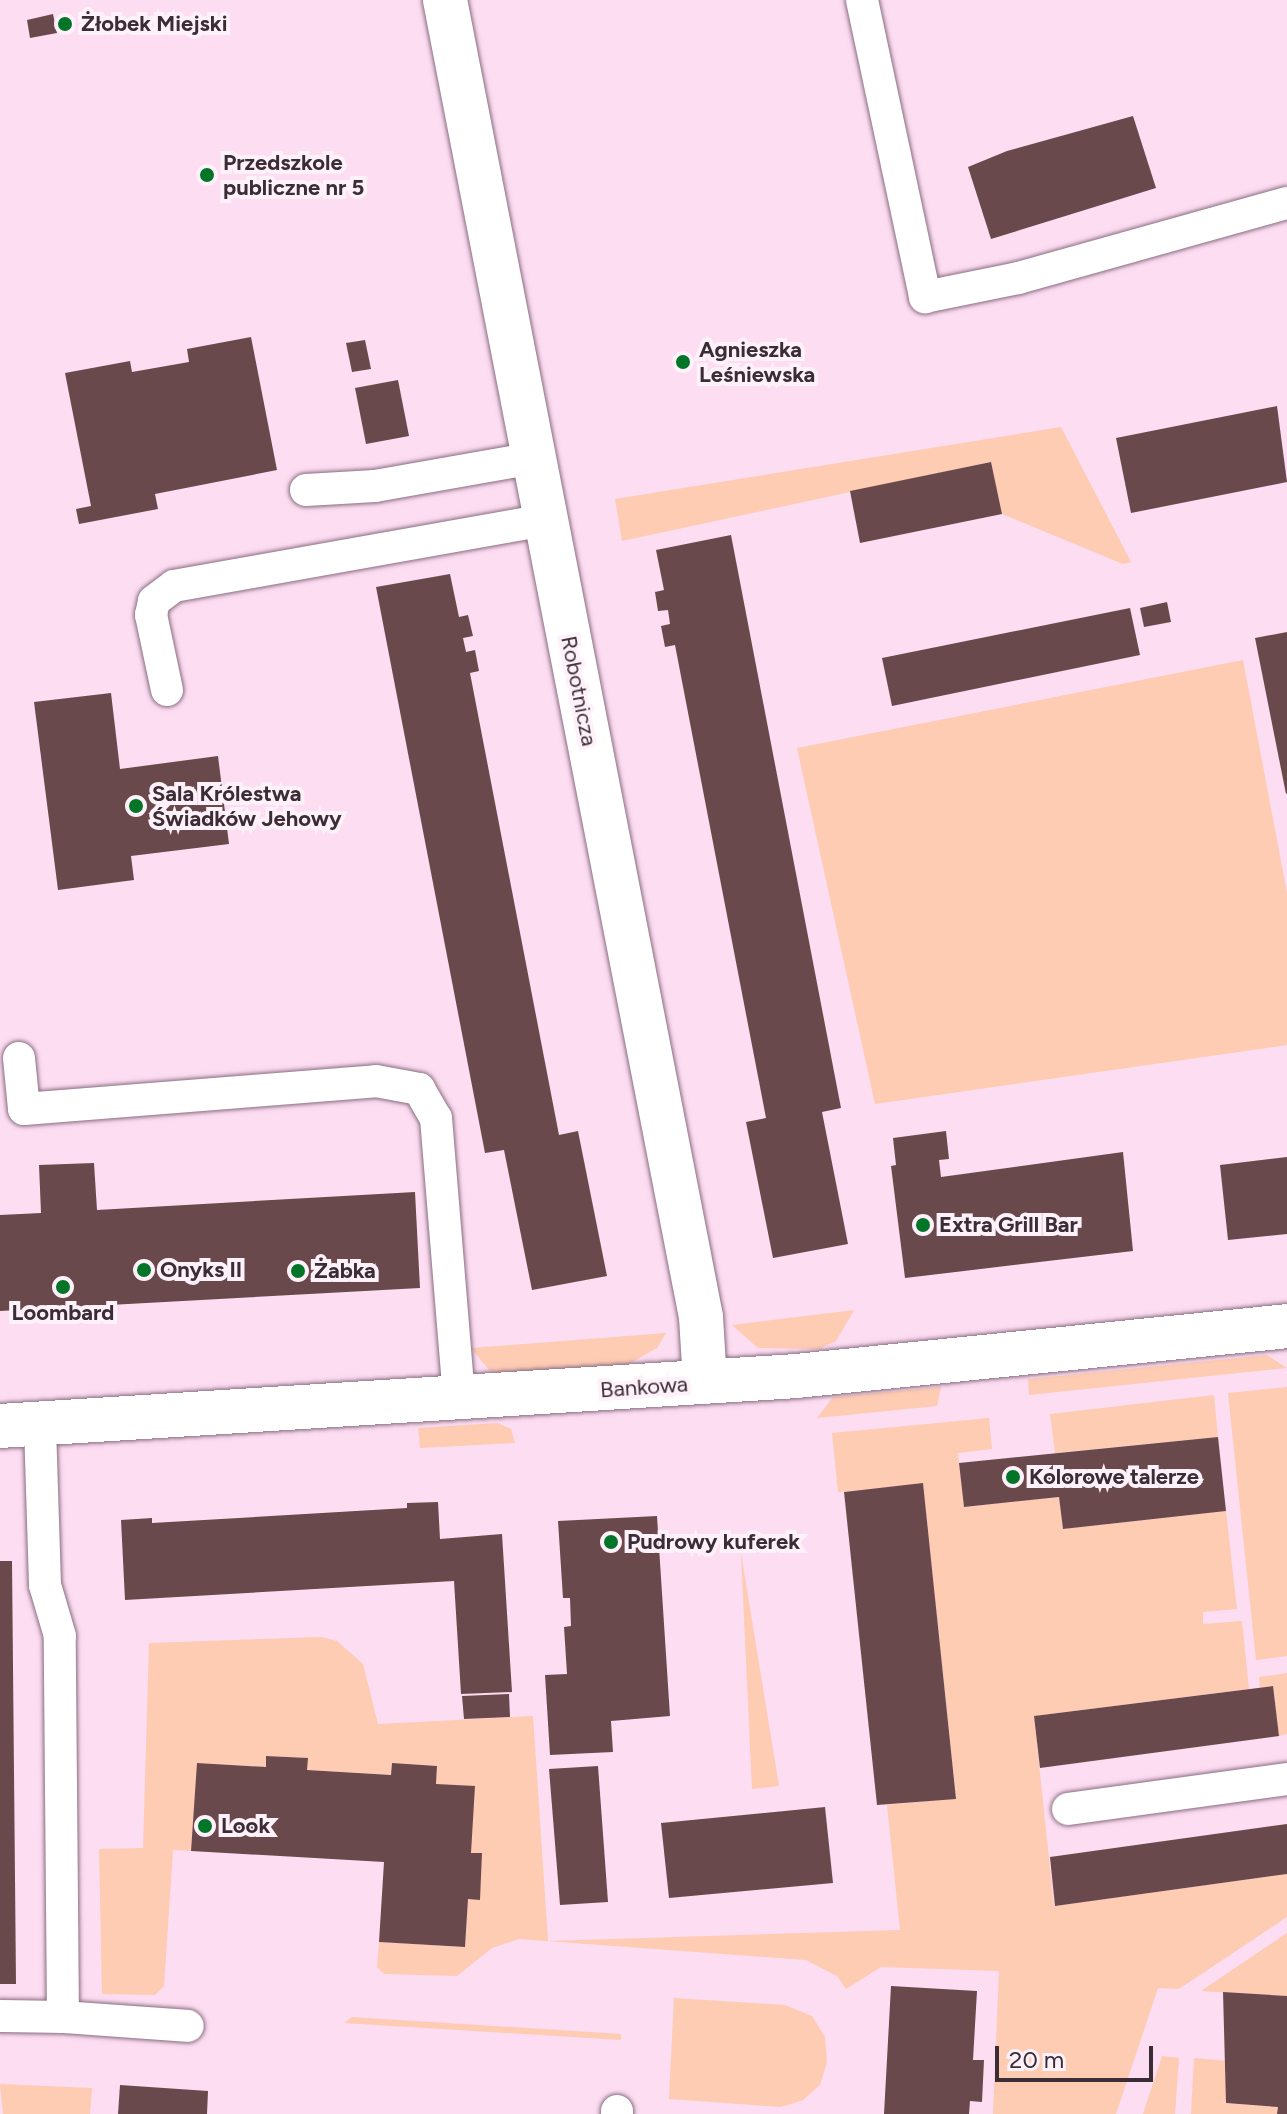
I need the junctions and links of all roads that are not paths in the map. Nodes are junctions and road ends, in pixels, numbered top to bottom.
1 (445, 0) edge
2 (862, 0) edge
3 (1287, 203) edge
4 (533, 458) junction
5 (306, 490) dead end
6 (546, 520) junction
7 (167, 690) dead end
8 (19, 1058) dead end
9 (1287, 1326) edge
10 (705, 1382) junction
11 (459, 1400) junction
12 (20, 1425) edge
13 (1287, 1779) edge
14 (1068, 1809) dead end
15 (0, 2016) edge
16 (63, 2017) junction
17 (188, 2026) dead end

1 - 4 street, Robotnicza
2 - 3 lane
4 - 5 lane
4 - 6 street, Robotnicza
6 - 7 lane
6 - 10 street, Robotnicza
8 - 11 lane
9 - 10 street, Bankowa
10 - 11 street, Bankowa
11 - 12 street, Bankowa
12 - 16 lane
13 - 14 lane
15 - 16 lane
16 - 17 lane

